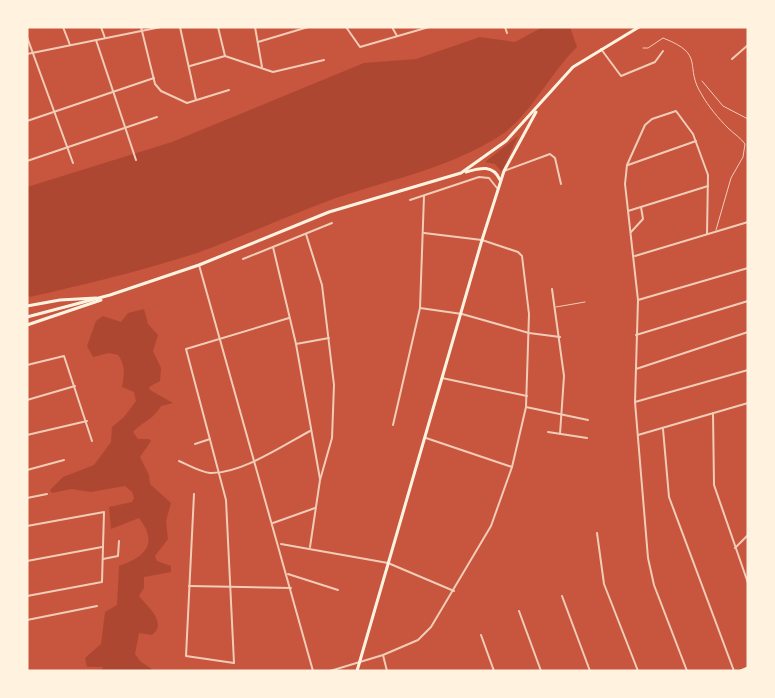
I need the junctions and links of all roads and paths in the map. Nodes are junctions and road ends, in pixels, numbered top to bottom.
1 (63, 27) edge
2 (101, 27) edge
3 (161, 27) edge
4 (180, 27) edge
5 (218, 27) edge
6 (255, 27) edge
7 (307, 27) edge
8 (346, 27) edge
9 (392, 27) edge
10 (429, 27) edge
11 (505, 27) edge
12 (639, 27) edge
13 (142, 29) edge
14 (507, 33) dead end
15 (397, 36) junction
16 (27, 37) edge
17 (105, 38) junction
18 (96, 40) junction
19 (258, 42) junction
20 (70, 45) junction
21 (748, 45) edge
22 (643, 48) dead end
23 (601, 49) junction
24 (663, 51) dead end
25 (33, 53) junction
26 (27, 54) edge
27 (225, 56) junction
28 (732, 59) dead end
29 (324, 60) dead end
30 (190, 66) junction
31 (262, 67) junction
32 (154, 78) junction
33 (702, 81) dead end
34 (112, 90) junction
35 (229, 90) dead end
36 (196, 101) junction
37 (540, 105) junction
38 (53, 112) junction
39 (157, 117) dead end
40 (748, 118) edge
41 (27, 121) edge
42 (125, 129) junction
43 (696, 141) junction
44 (67, 148) junction
45 (136, 159) dead end
46 (27, 161) edge
47 (73, 163) dead end
48 (627, 165) junction
49 (504, 171) junction
50 (461, 173) junction
51 (501, 182) junction
52 (561, 184) dead end
53 (708, 186) junction
54 (499, 190) junction
55 (424, 196) junction
56 (410, 200) dead end
57 (641, 207) junction
58 (628, 211) junction
59 (748, 222) edge
60 (332, 223) dead end
61 (631, 232) junction
62 (715, 232) junction
63 (424, 233) junction
64 (306, 234) junction
65 (706, 234) junction
66 (482, 240) junction
67 (273, 246) junction
68 (635, 256) junction
69 (243, 259) dead end
70 (199, 265) junction
71 (748, 268) edge
72 (552, 289) dead end
73 (110, 295) junction
74 (101, 298) junction
75 (638, 300) junction
76 (585, 302) dead end
77 (748, 302) edge
78 (27, 306) edge
79 (420, 308) junction
80 (556, 308) junction
81 (462, 314) junction
82 (27, 317) edge
83 (289, 318) junction
84 (27, 325) edge
85 (748, 332) edge
86 (529, 333) junction
87 (636, 335) junction
88 (220, 337) junction
89 (560, 337) junction
90 (329, 338) junction
91 (296, 344) junction
92 (27, 365) edge
93 (636, 369) junction
94 (748, 370) edge
95 (442, 378) junction
96 (75, 386) junction
97 (526, 396) junction
98 (27, 400) edge
99 (635, 402) junction
100 (748, 403) edge
101 (526, 408) junction
102 (713, 413) junction
103 (562, 416) junction
104 (588, 420) dead end
105 (87, 421) junction
106 (393, 425) dead end
107 (663, 429) junction
108 (310, 431) junction
109 (548, 432) dead end
110 (560, 434) junction
111 (27, 435) edge
112 (637, 435) junction
113 (426, 438) junction
114 (587, 438) dead end
115 (210, 439) junction
116 (92, 441) dead end
117 (195, 444) dead end
118 (64, 460) dead end
119 (179, 461) dead end
120 (255, 461) junction
121 (512, 467) junction
122 (27, 470) edge
123 (220, 472) junction
124 (320, 480) junction
125 (47, 494) dead end
126 (195, 494) dead end
127 (27, 498) edge
128 (315, 508) junction
129 (273, 523) junction
130 (27, 526) edge
131 (597, 533) dead end
132 (748, 535) edge
133 (118, 541) dead end
134 (280, 544) junction
135 (102, 547) junction
136 (310, 547) junction
137 (734, 548) junction
138 (103, 559) junction
139 (27, 561) edge
140 (388, 562) junction
141 (288, 574) junction
142 (748, 583) edge
143 (188, 586) junction
144 (233, 587) junction
145 (291, 588) junction
146 (338, 590) dead end
147 (454, 591) junction
148 (27, 596) edge
149 (562, 596) dead end
150 (96, 606) dead end
151 (519, 611) dead end
152 (27, 620) edge
153 (481, 634) dead end
154 (383, 655) junction
155 (361, 662) junction
156 (748, 668) edge
157 (314, 671) edge
158 (330, 671) edge
159 (357, 671) edge
160 (387, 671) edge
161 (494, 671) edge
162 (541, 671) edge
163 (590, 671) edge
164 (638, 671) edge
165 (687, 671) edge
166 (734, 671) edge
167 (741, 671) edge

1 - 20 street
2 - 17 street
3 - 13 street
4 - 30 street
5 - 27 street
6 - 19 street
7 - 19 street
8 - 15 street
9 - 15 street
10 - 15 street
11 - 14 street
12 - 23 main road
13 - 17 street
13 - 32 street
16 - 25 street
17 - 18 street
18 - 20 street
18 - 34 street
19 - 31 street
20 - 25 street
21 - 28 street
22 - 62 lane
23 - 24 street
23 - 37 main road
25 - 26 street
25 - 38 street
27 - 30 street
27 - 31 street
29 - 31 street
30 - 36 street
32 - 34 street
32 - 36 street
33 - 40 lane
34 - 38 street
34 - 42 street
35 - 36 street
37 - 49 main road
37 - 50 main road
38 - 41 street
38 - 44 street
39 - 42 street
42 - 44 street
42 - 45 street
43 - 48 street
43 - 48 street
43 - 53 street
44 - 46 street
44 - 47 street
48 - 58 street
49 - 51 main road
49 - 52 street
50 - 51 main road
50 - 70 main road
51 - 54 main road
53 - 57 street
53 - 65 street
54 - 55 street
54 - 66 main road
55 - 56 street
55 - 63 street
57 - 58 street
57 - 61 street
58 - 61 street
59 - 62 street
60 - 64 street
61 - 68 street
62 - 65 street
63 - 66 street
63 - 79 street
64 - 67 street
64 - 90 street
65 - 68 street
66 - 81 main road
66 - 86 street
67 - 69 street
67 - 83 street
68 - 75 street
70 - 73 main road
70 - 88 street
71 - 75 street
72 - 80 street
73 - 74 main road
73 - 84 main road
74 - 78 main road
74 - 82 main road
75 - 87 street
76 - 80 lane
77 - 87 street
79 - 81 street
79 - 106 street
80 - 89 street
81 - 86 street
81 - 95 main road
83 - 88 street
83 - 91 street
85 - 93 street
86 - 89 street
86 - 97 street
87 - 93 street
88 - 115 street
88 - 120 street
89 - 103 street
90 - 91 street
90 - 124 street
91 - 108 street
92 - 96 street
93 - 99 street
94 - 99 street
95 - 97 street
95 - 113 main road
96 - 98 street
96 - 105 street
97 - 101 street
99 - 112 street
100 - 102 street
101 - 103 street
101 - 121 street
102 - 107 street
102 - 137 street
103 - 104 street
103 - 110 street
105 - 111 street
105 - 116 street
107 - 112 street
107 - 166 street
108 - 120 street
108 - 124 street
109 - 110 street
110 - 114 street
112 - 165 street
113 - 121 street
113 - 140 main road
115 - 117 street
115 - 123 street
118 - 122 street
119 - 123 street
120 - 123 street
120 - 129 street
121 - 147 street
123 - 144 street
124 - 128 street
125 - 127 street
126 - 143 street
128 - 129 street
128 - 136 street
129 - 134 street
130 - 135 street
131 - 164 street
132 - 137 street
133 - 138 street
134 - 136 street
134 - 141 street
135 - 138 street
135 - 139 street
136 - 140 street
137 - 142 street
138 - 148 street
140 - 147 street
140 - 155 main road
141 - 145 street
141 - 146 street
143 - 144 street
143 - 144 street
144 - 145 street
145 - 157 street
147 - 154 street
149 - 163 street
150 - 152 street
151 - 162 street
153 - 161 street
154 - 155 street
154 - 160 street
155 - 158 street
155 - 159 main road
156 - 167 main road

